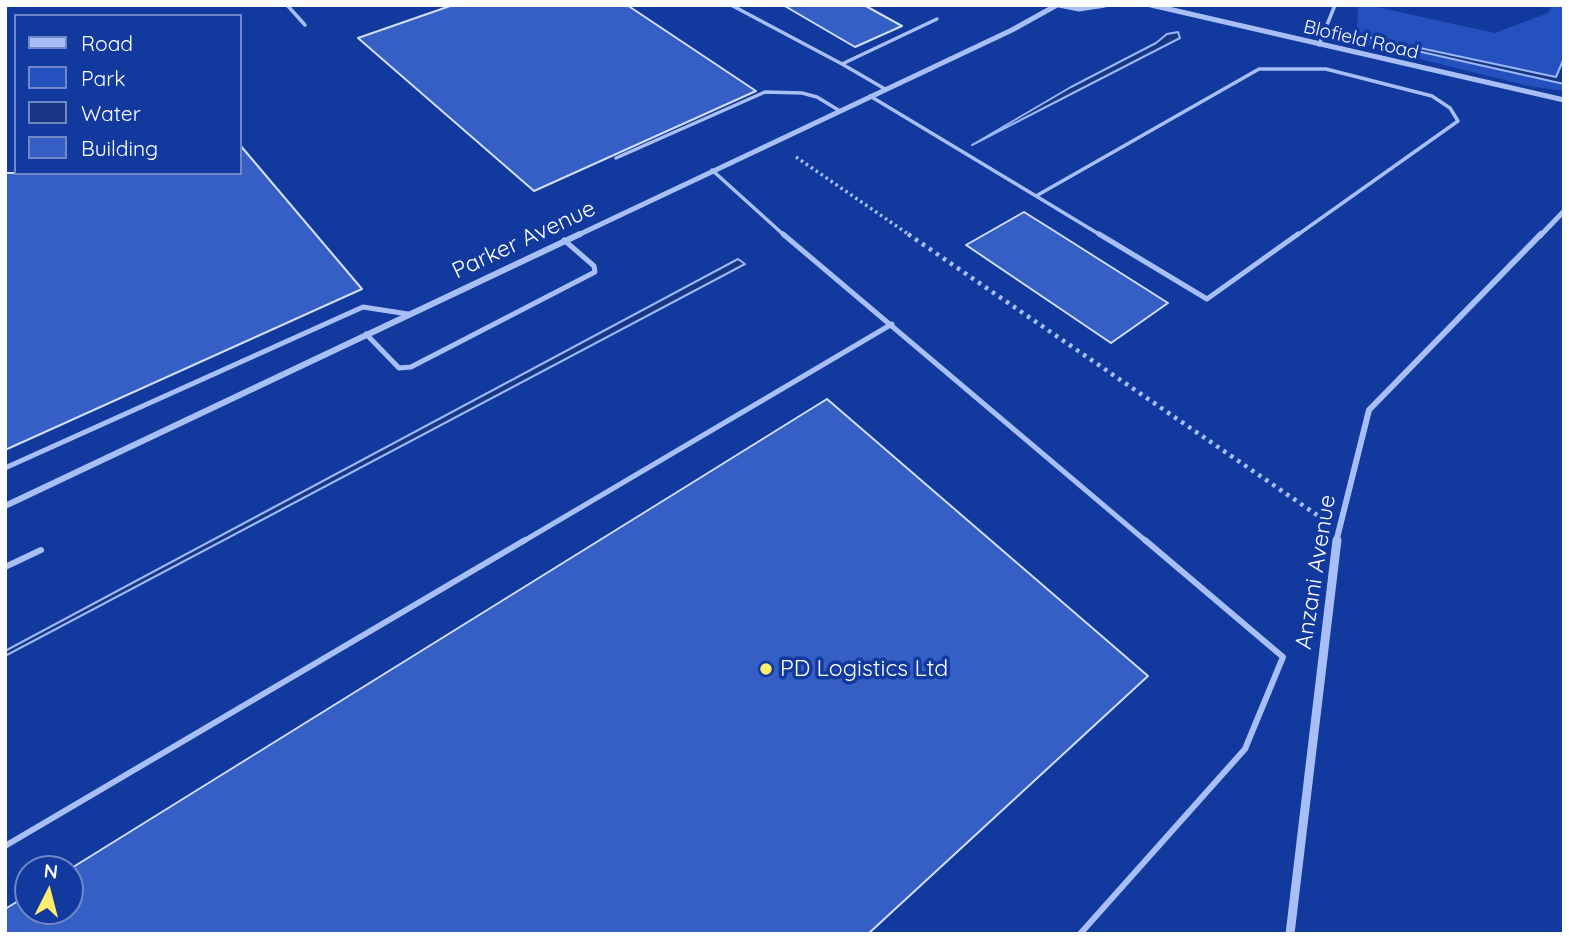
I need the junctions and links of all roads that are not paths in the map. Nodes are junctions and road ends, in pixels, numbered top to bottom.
1 (287, 5) edge
2 (731, 5) edge
3 (1058, 5) edge
4 (1105, 5) edge
5 (1151, 5) edge
6 (1335, 5) edge
7 (937, 19) dead end
8 (305, 25) dead end
9 (1319, 45) junction
10 (842, 64) junction
11 (885, 89) junction
12 (870, 96) junction
13 (1564, 100) edge
14 (839, 111) junction
15 (617, 158) dead end
16 (712, 170) junction
17 (1036, 196) junction
18 (1564, 211) edge
19 (564, 240) junction
20 (408, 314) junction
21 (892, 324) junction
22 (366, 334) junction
23 (5, 468) edge
24 (5, 506) edge
25 (41, 550) dead end
26 (5, 567) edge
27 (5, 846) edge
28 (1080, 934) edge
29 (1290, 934) edge

1 - 8 lane
2 - 10 lane
3 - 4 street
3 - 11 street, Parker Avenue
5 - 9 street, Blofield Road
6 - 9 lane
7 - 10 lane
9 - 13 street, Blofield Road
10 - 11 lane
11 - 12 street, Parker Avenue
12 - 14 street, Parker Avenue
12 - 17 lane
14 - 15 lane
14 - 16 street, Parker Avenue
16 - 19 street, Parker Avenue
16 - 21 lane
17 - 17 lane
18 - 29 street, Anzani Avenue
19 - 20 street, Parker Avenue
19 - 22 lane
20 - 22 street, Parker Avenue
20 - 23 lane
21 - 27 lane
21 - 28 lane
22 - 24 street, Parker Avenue
25 - 26 lane

